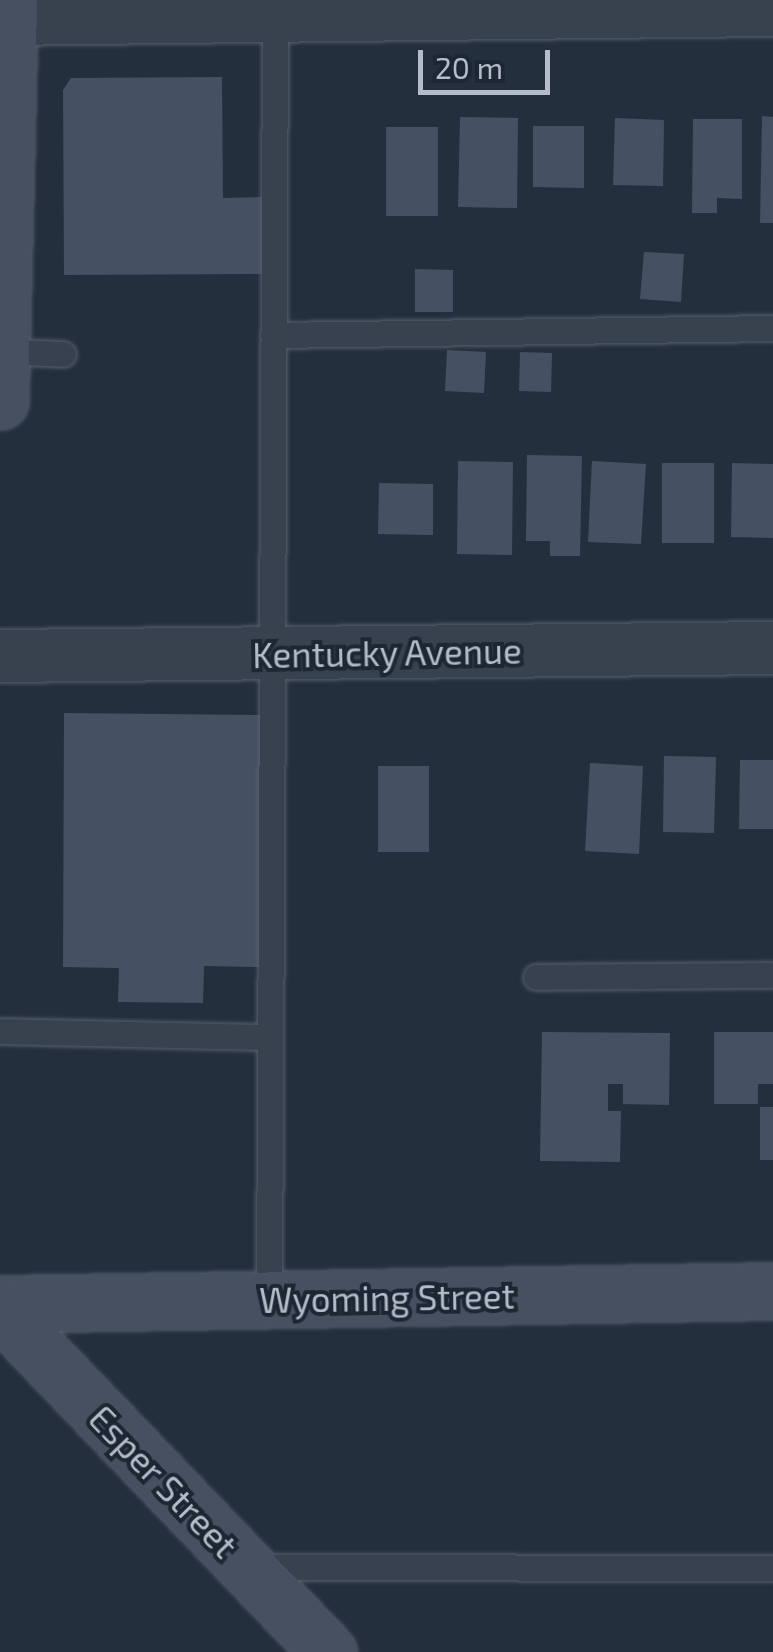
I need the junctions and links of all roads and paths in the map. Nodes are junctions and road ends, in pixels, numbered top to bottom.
1 (276, 8) edge
2 (773, 10) edge
3 (6, 12) edge
4 (773, 328) edge
5 (1, 351) edge
6 (268, 352) junction
7 (63, 354) dead end
8 (0, 401) edge
9 (773, 648) edge
10 (272, 653) junction
11 (0, 656) edge
12 (773, 975) edge
13 (536, 977) dead end
14 (0, 1030) edge
15 (270, 1037) junction
16 (773, 1291) edge
17 (268, 1300) junction
18 (0, 1307) edge
19 (247, 1567) junction
20 (773, 1568) edge
21 (328, 1652) edge

1 - 2 street
1 - 3 street
1 - 6 lane
3 - 5 street
4 - 6 lane
5 - 7 lane
5 - 8 street
6 - 10 lane
9 - 10 street, Kentucky Avenue
10 - 11 street, Kentucky Avenue
10 - 15 lane
12 - 13 lane
14 - 15 lane
15 - 17 lane
16 - 17 street, Wyoming Street
17 - 18 street, Wyoming Street
18 - 19 street, Esper Street
19 - 20 lane
19 - 21 street, Esper Street

